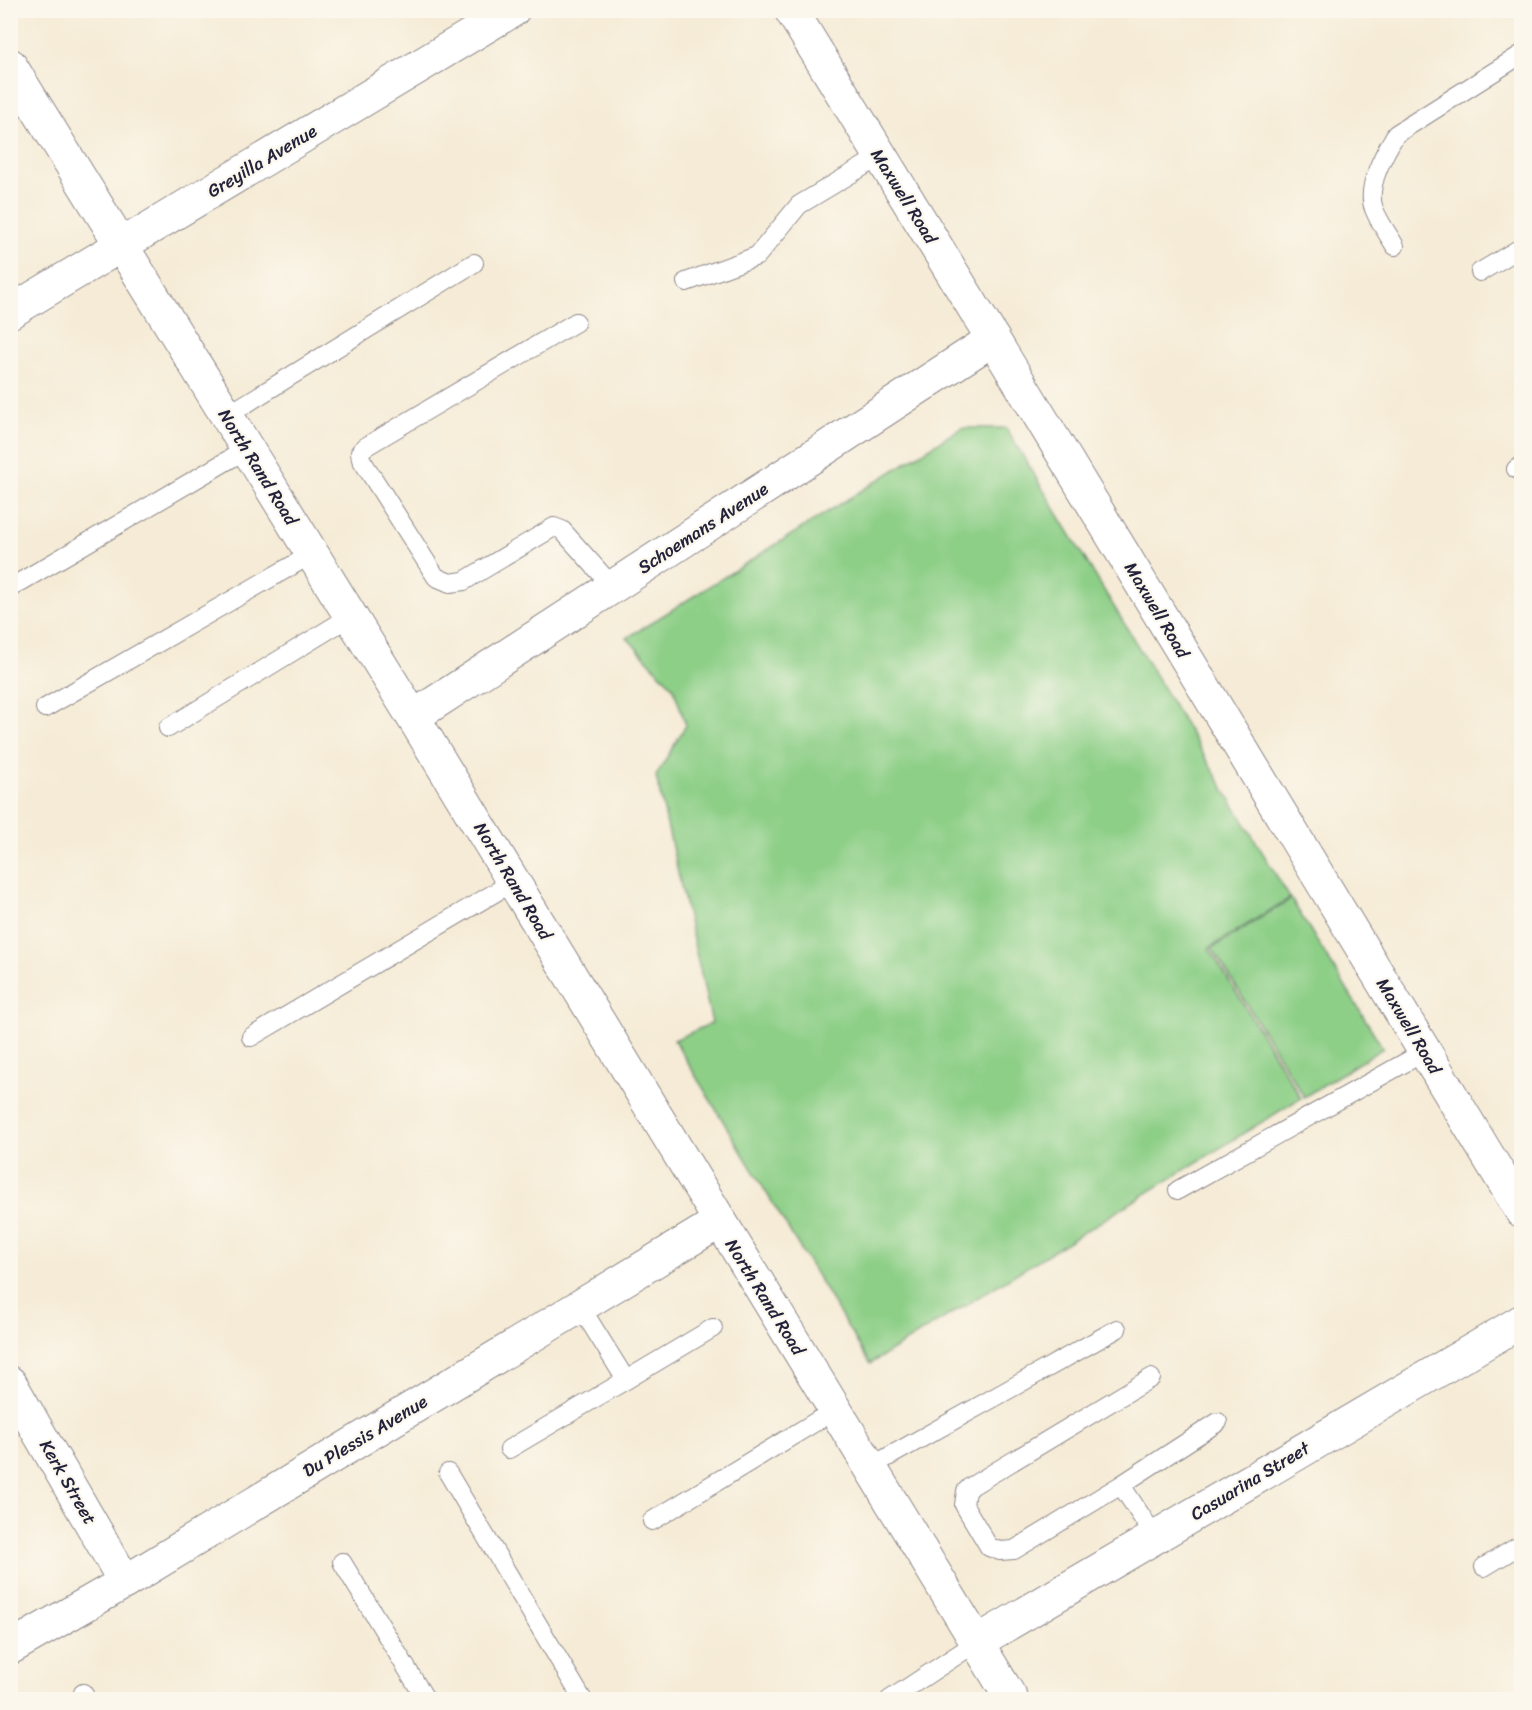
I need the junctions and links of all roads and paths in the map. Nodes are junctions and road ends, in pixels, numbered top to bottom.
1 (513, 10) edge
2 (791, 10) edge
3 (1521, 54) edge
4 (10, 64) edge
5 (879, 157) junction
6 (121, 246) junction
7 (1395, 246) dead end
8 (1521, 247) edge
9 (474, 263) dead end
10 (1480, 272) dead end
11 (686, 282) dead end
12 (10, 312) edge
13 (576, 322) dead end
14 (993, 339) junction
15 (226, 416) junction
16 (247, 449) junction
17 (312, 554) junction
18 (613, 586) junction
19 (10, 588) edge
20 (351, 616) junction
21 (45, 708) dead end
22 (413, 717) junction
23 (168, 728) dead end
24 (513, 882) junction
25 (250, 1037) dead end
26 (1425, 1052) junction
27 (1178, 1190) dead end
28 (1521, 1212) edge
29 (719, 1222) junction
30 (580, 1306) junction
31 (1521, 1321) edge
32 (713, 1329) dead end
33 (1117, 1329) dead end
34 (1150, 1378) dead end
35 (626, 1380) junction
36 (10, 1383) edge
37 (834, 1410) junction
38 (1218, 1422) dead end
39 (24, 1426) edge
40 (509, 1449) dead end
41 (870, 1467) junction
42 (448, 1473) dead end
43 (1121, 1485) junction
44 (652, 1521) dead end
45 (1155, 1537) junction
46 (1521, 1544) edge
47 (342, 1562) dead end
48 (1484, 1567) dead end
49 (125, 1582) junction
50 (977, 1642) junction
51 (10, 1648) edge
52 (426, 1700) edge
53 (583, 1700) edge
54 (889, 1700) edge
55 (1012, 1700) edge

1 - 6 street, Greyilla Avenue
2 - 5 street, Maxwell Road
3 - 7 lane
4 - 6 street, North Rand Road
5 - 11 lane
5 - 14 street, Maxwell Road
6 - 12 street, Greyilla Avenue
6 - 15 street, North Rand Road
8 - 10 lane
9 - 15 lane
13 - 18 lane
14 - 18 street, Schoemans Avenue
14 - 26 street, Maxwell Road
15 - 16 street, North Rand Road
16 - 17 street, North Rand Road
16 - 19 lane
17 - 20 street, North Rand Road
17 - 21 lane
18 - 22 street, Schoemans Avenue
20 - 22 street, North Rand Road
20 - 23 lane
22 - 24 street, North Rand Road
24 - 25 lane
24 - 29 street, North Rand Road
26 - 27 lane
26 - 28 street, Maxwell Road
29 - 30 street, Du Plessis Avenue
29 - 37 street, North Rand Road
30 - 35 lane
30 - 49 street, Du Plessis Avenue
31 - 45 street, Casuarina Street
32 - 35 lane
33 - 41 lane
34 - 43 lane
35 - 40 lane
36 - 39 street, Kerk Street
37 - 41 street, North Rand Road
37 - 44 lane
38 - 43 lane
39 - 49 street, Kerk Street
41 - 50 street, North Rand Road
42 - 53 lane
43 - 45 lane
45 - 50 street, Casuarina Street
46 - 48 lane
47 - 52 lane
49 - 51 street, Du Plessis Avenue
50 - 54 lane
50 - 55 street, North Rand Road

